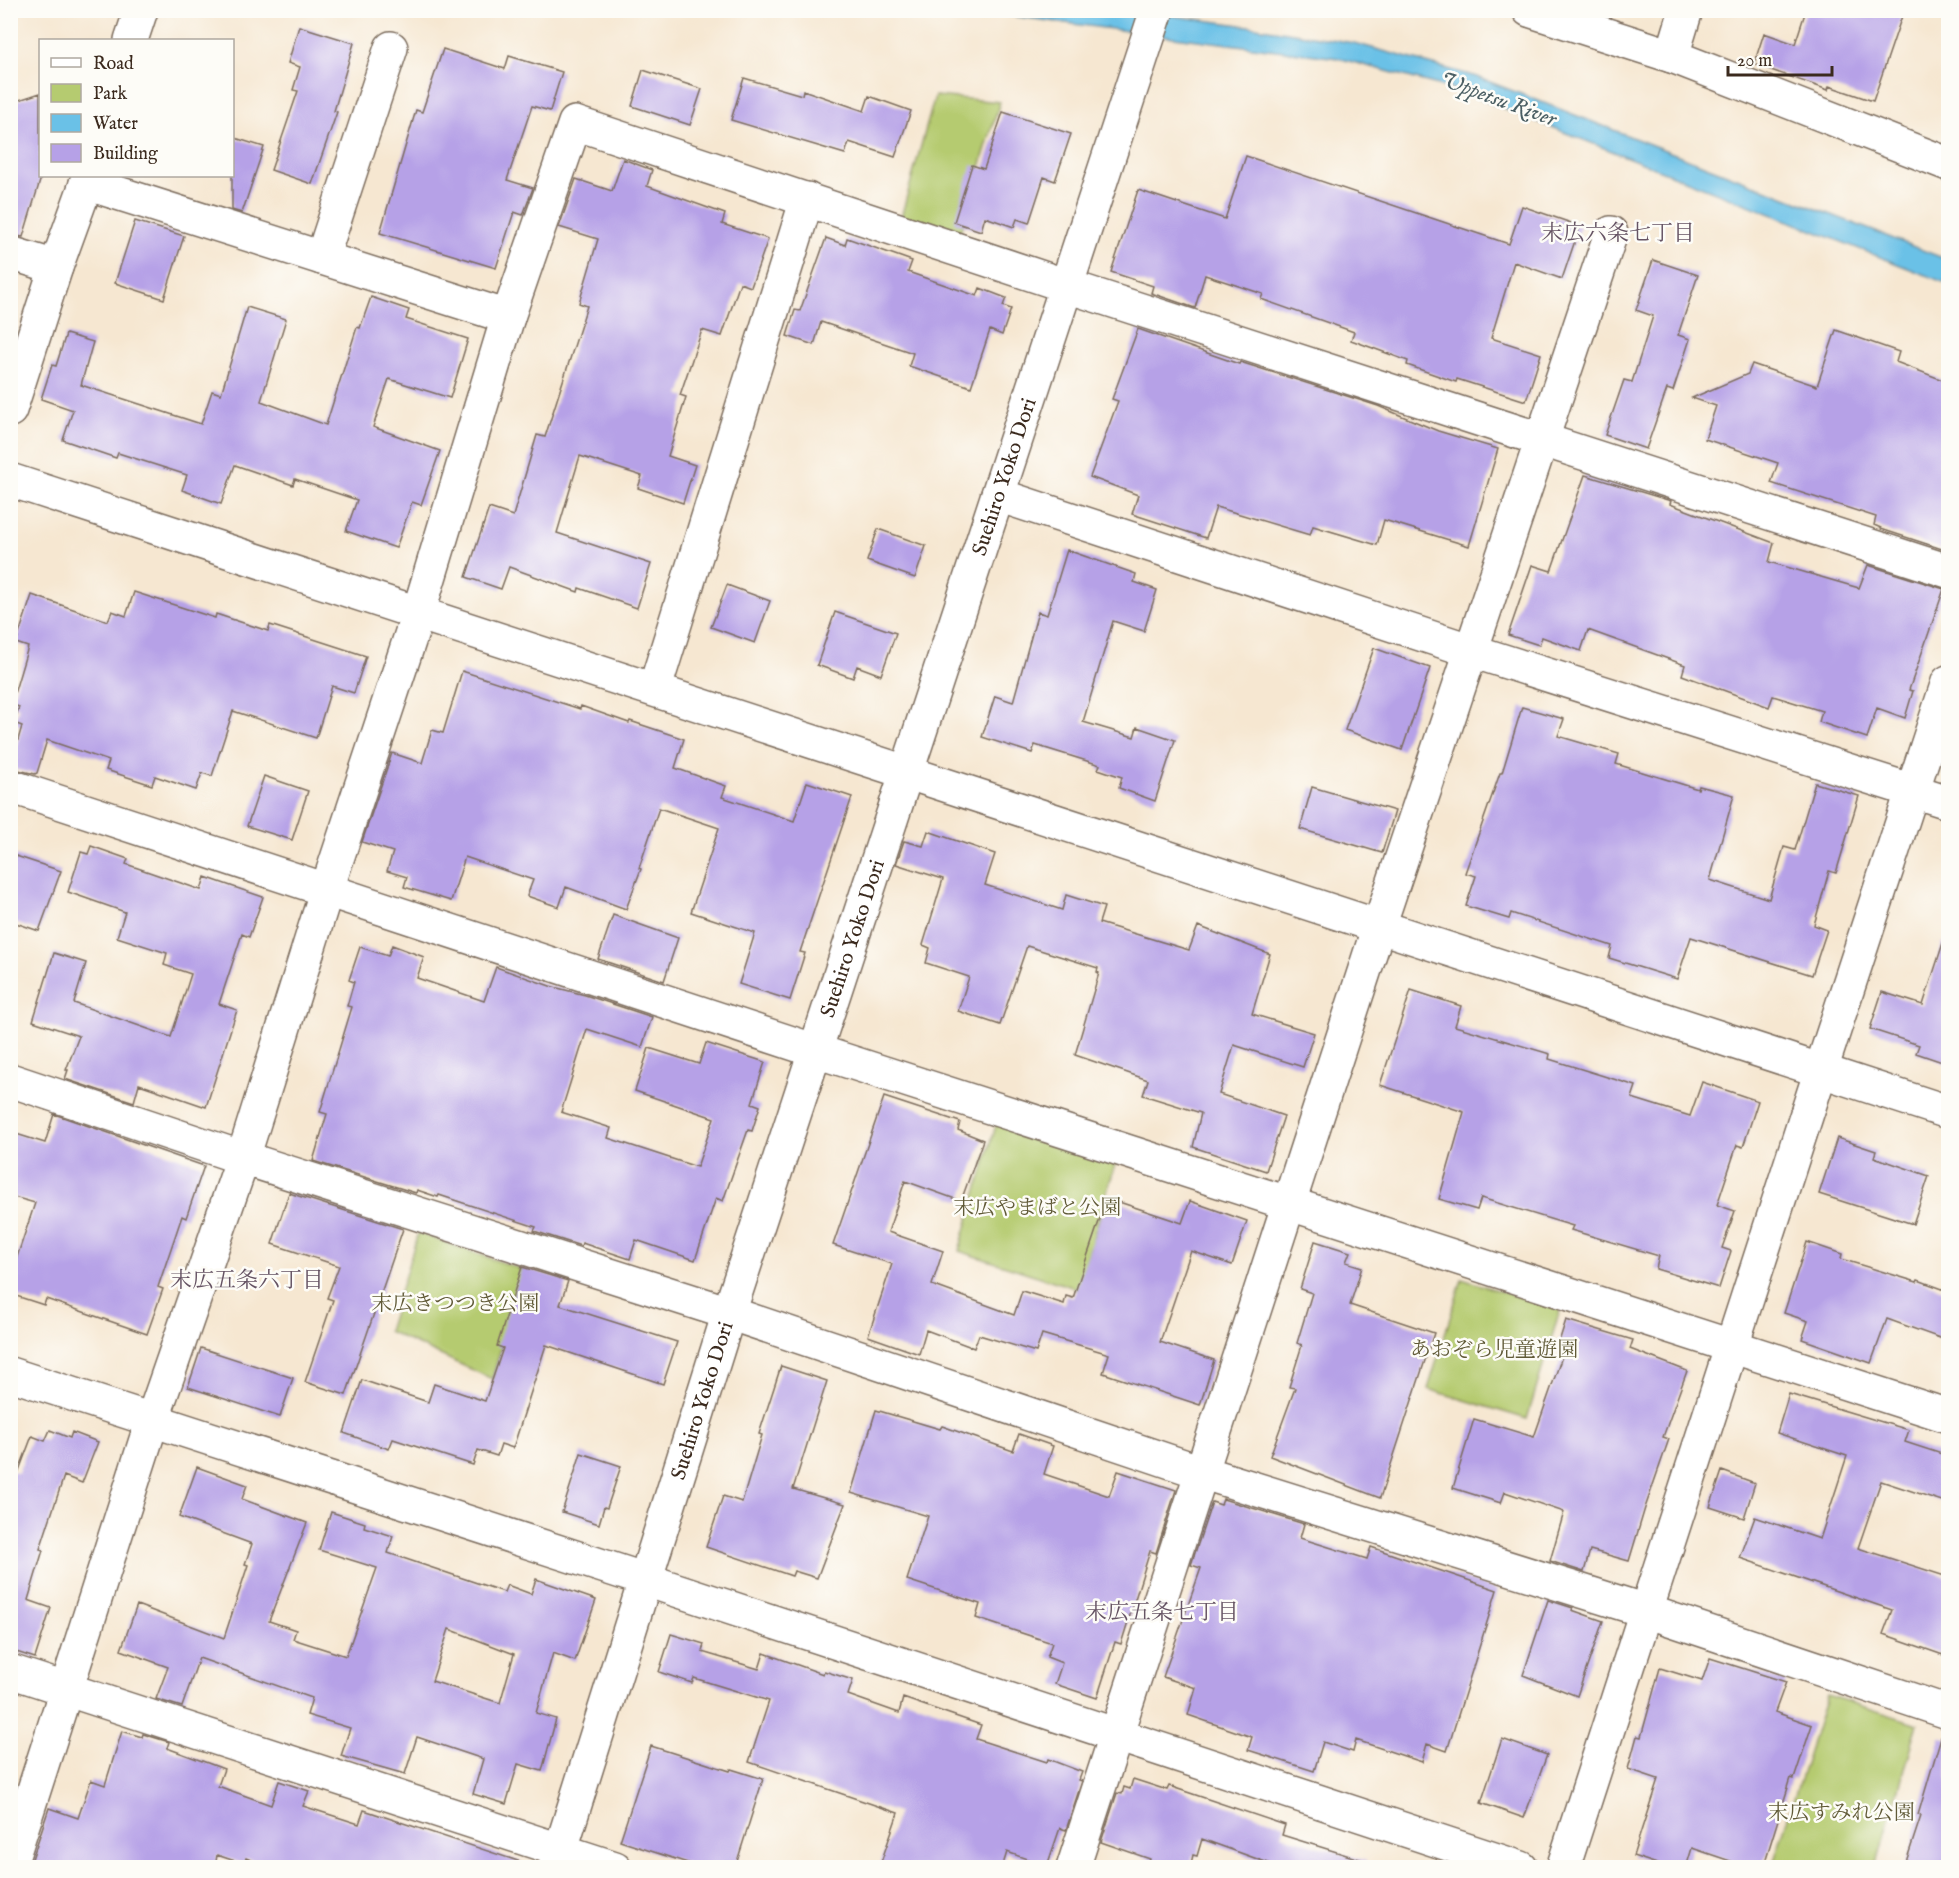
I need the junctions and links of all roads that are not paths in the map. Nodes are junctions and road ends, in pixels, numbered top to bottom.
1 (1157, 10) edge
2 (1529, 10) edge
3 (1686, 10) edge
4 (391, 48) dead end
5 (1672, 56) junction
6 (1948, 164) edge
7 (88, 179) edge
8 (807, 199) junction
9 (1611, 233) dead end
10 (10, 253) edge
11 (322, 258) junction
12 (56, 267) junction
13 (1067, 286) junction
14 (508, 317) junction
15 (10, 410) edge
16 (1543, 440) junction
17 (10, 480) edge
18 (998, 495) junction
19 (1948, 570) edge
20 (420, 611) junction
21 (1472, 651) junction
22 (1948, 682) edge
23 (655, 688) junction
24 (906, 772) junction
25 (10, 786) edge
26 (1912, 791) junction
27 (1948, 802) edge
28 (327, 889) junction
29 (1379, 926) junction
30 (816, 1051) junction
31 (1821, 1070) junction
32 (10, 1080) edge
33 (1948, 1112) edge
34 (243, 1158) junction
35 (1290, 1204) junction
36 (729, 1313) junction
37 (1731, 1347) junction
38 (10, 1374) edge
39 (1948, 1416) edge
40 (152, 1420) junction
41 (1201, 1472) junction
42 (646, 1580) junction
43 (1646, 1611) junction
44 (10, 1671) edge
45 (68, 1690) junction
46 (1948, 1712) edge
47 (1117, 1736) junction
48 (558, 1859) edge
49 (10, 1865) edge
50 (615, 1868) edge
51 (1073, 1868) edge
52 (1521, 1868) edge
53 (1563, 1868) edge

1 - 13 street, Suehiro Yoko Dori
2 - 5 street
3 - 5 street
4 - 11 street
5 - 6 street
7 - 11 street
7 - 12 street
8 - 13 street
8 - 14 street
8 - 23 street
9 - 16 street
10 - 12 street
11 - 14 street
12 - 15 street
13 - 16 street
13 - 18 street, Suehiro Yoko Dori
14 - 20 street
16 - 19 street
16 - 21 street
17 - 20 street
18 - 21 street
18 - 24 street, Suehiro Yoko Dori
20 - 23 street
20 - 28 street
21 - 26 street
21 - 29 street
22 - 26 street
23 - 24 street
24 - 29 street
24 - 30 street, Suehiro Yoko Dori
25 - 28 street
26 - 27 street
26 - 31 street
28 - 30 street
28 - 34 street
29 - 31 street
29 - 35 street
30 - 35 street
30 - 36 street, Suehiro Yoko Dori
31 - 33 street
31 - 37 street
32 - 34 street
34 - 36 street
34 - 40 street
35 - 37 street
35 - 41 street
36 - 41 street
36 - 42 street, Suehiro Yoko Dori
37 - 39 street
37 - 43 street
38 - 40 street
40 - 42 street
40 - 45 street
41 - 43 street
41 - 47 street
42 - 47 street
42 - 48 street, Suehiro Yoko Dori
43 - 46 street
43 - 53 street
44 - 45 street
45 - 48 street
45 - 49 street
47 - 51 street
47 - 52 street
48 - 50 street

